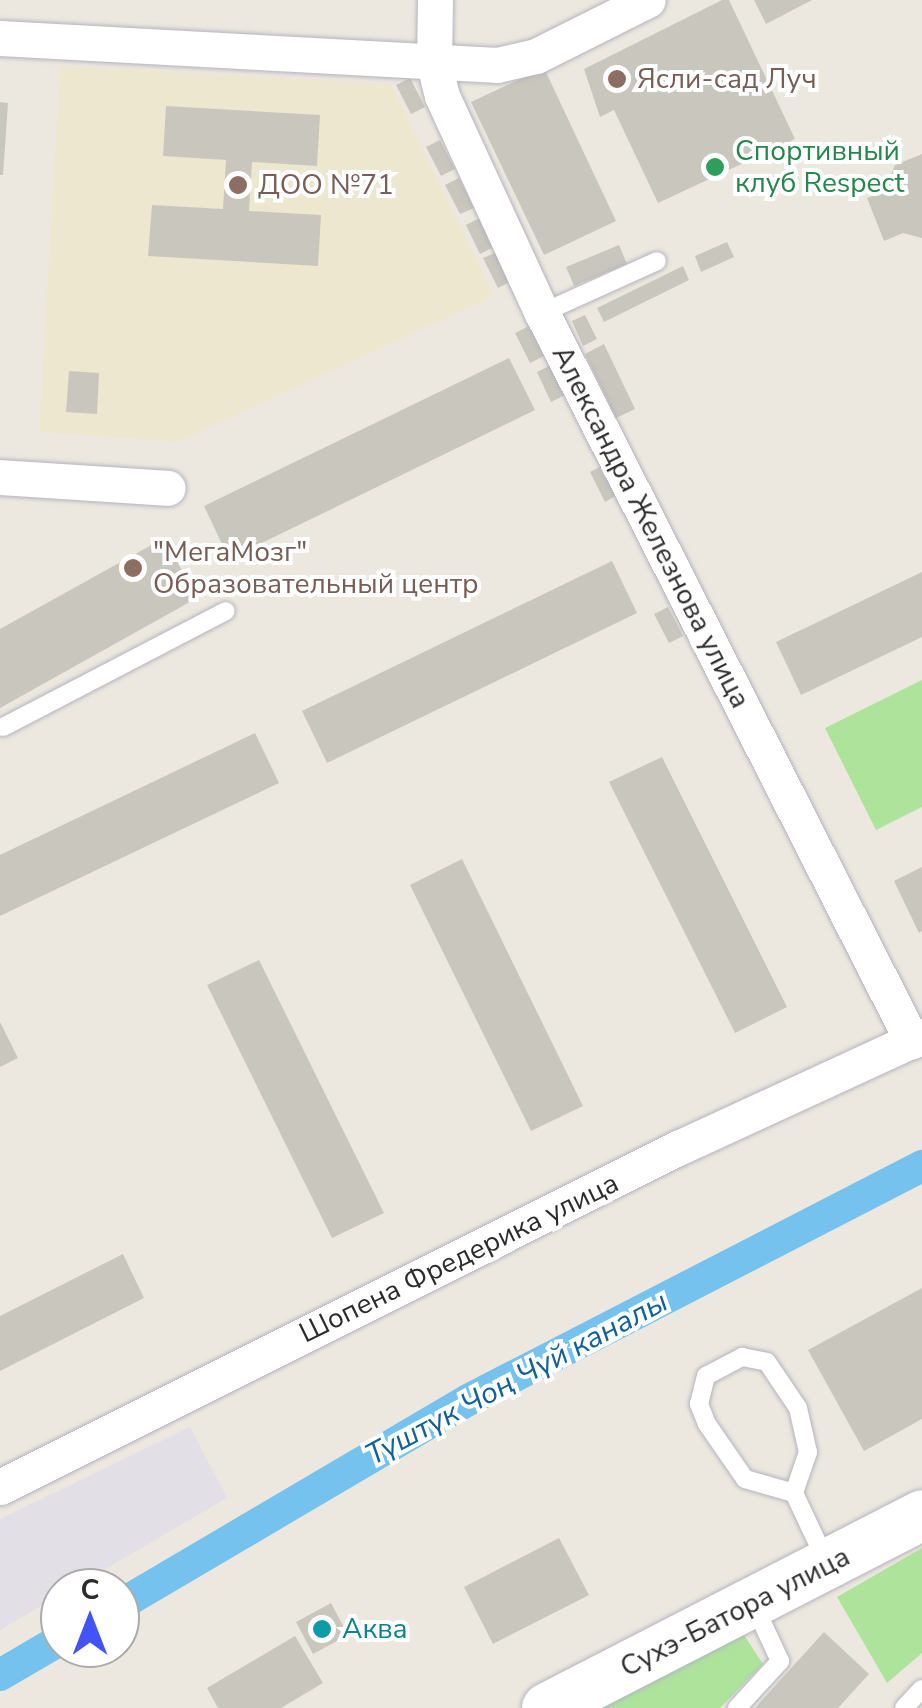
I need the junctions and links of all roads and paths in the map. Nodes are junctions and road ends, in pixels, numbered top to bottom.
1 (435, 0) edge
2 (648, 0) edge
3 (0, 38) edge
4 (434, 64) junction
5 (657, 261) dead end
6 (542, 313) junction
7 (0, 477) edge
8 (168, 488) dead end
9 (226, 611) dead end
10 (4, 727) dead end
11 (917, 1039) edge
12 (0, 1487) edge
13 (794, 1493) junction
14 (922, 1515) edge
15 (828, 1564) junction
16 (754, 1604) junction
17 (922, 1689) edge
18 (547, 1708) edge
19 (737, 1708) edge
20 (904, 1708) edge

1 - 4 street, Александра Железнова улица
2 - 4 street
3 - 4 street
4 - 6 street, Александра Железнова улица
5 - 6 lane
6 - 11 street, Александра Железнова улица
7 - 8 street
9 - 10 lane
11 - 12 street, Шопена Фредерика улица
13 - 13 lane
13 - 15 lane
14 - 15 main road, Сухэ-Батора улица
15 - 16 main road, Сухэ-Батора улица
16 - 18 main road, Сухэ-Батора улица
16 - 19 lane
17 - 20 lane

